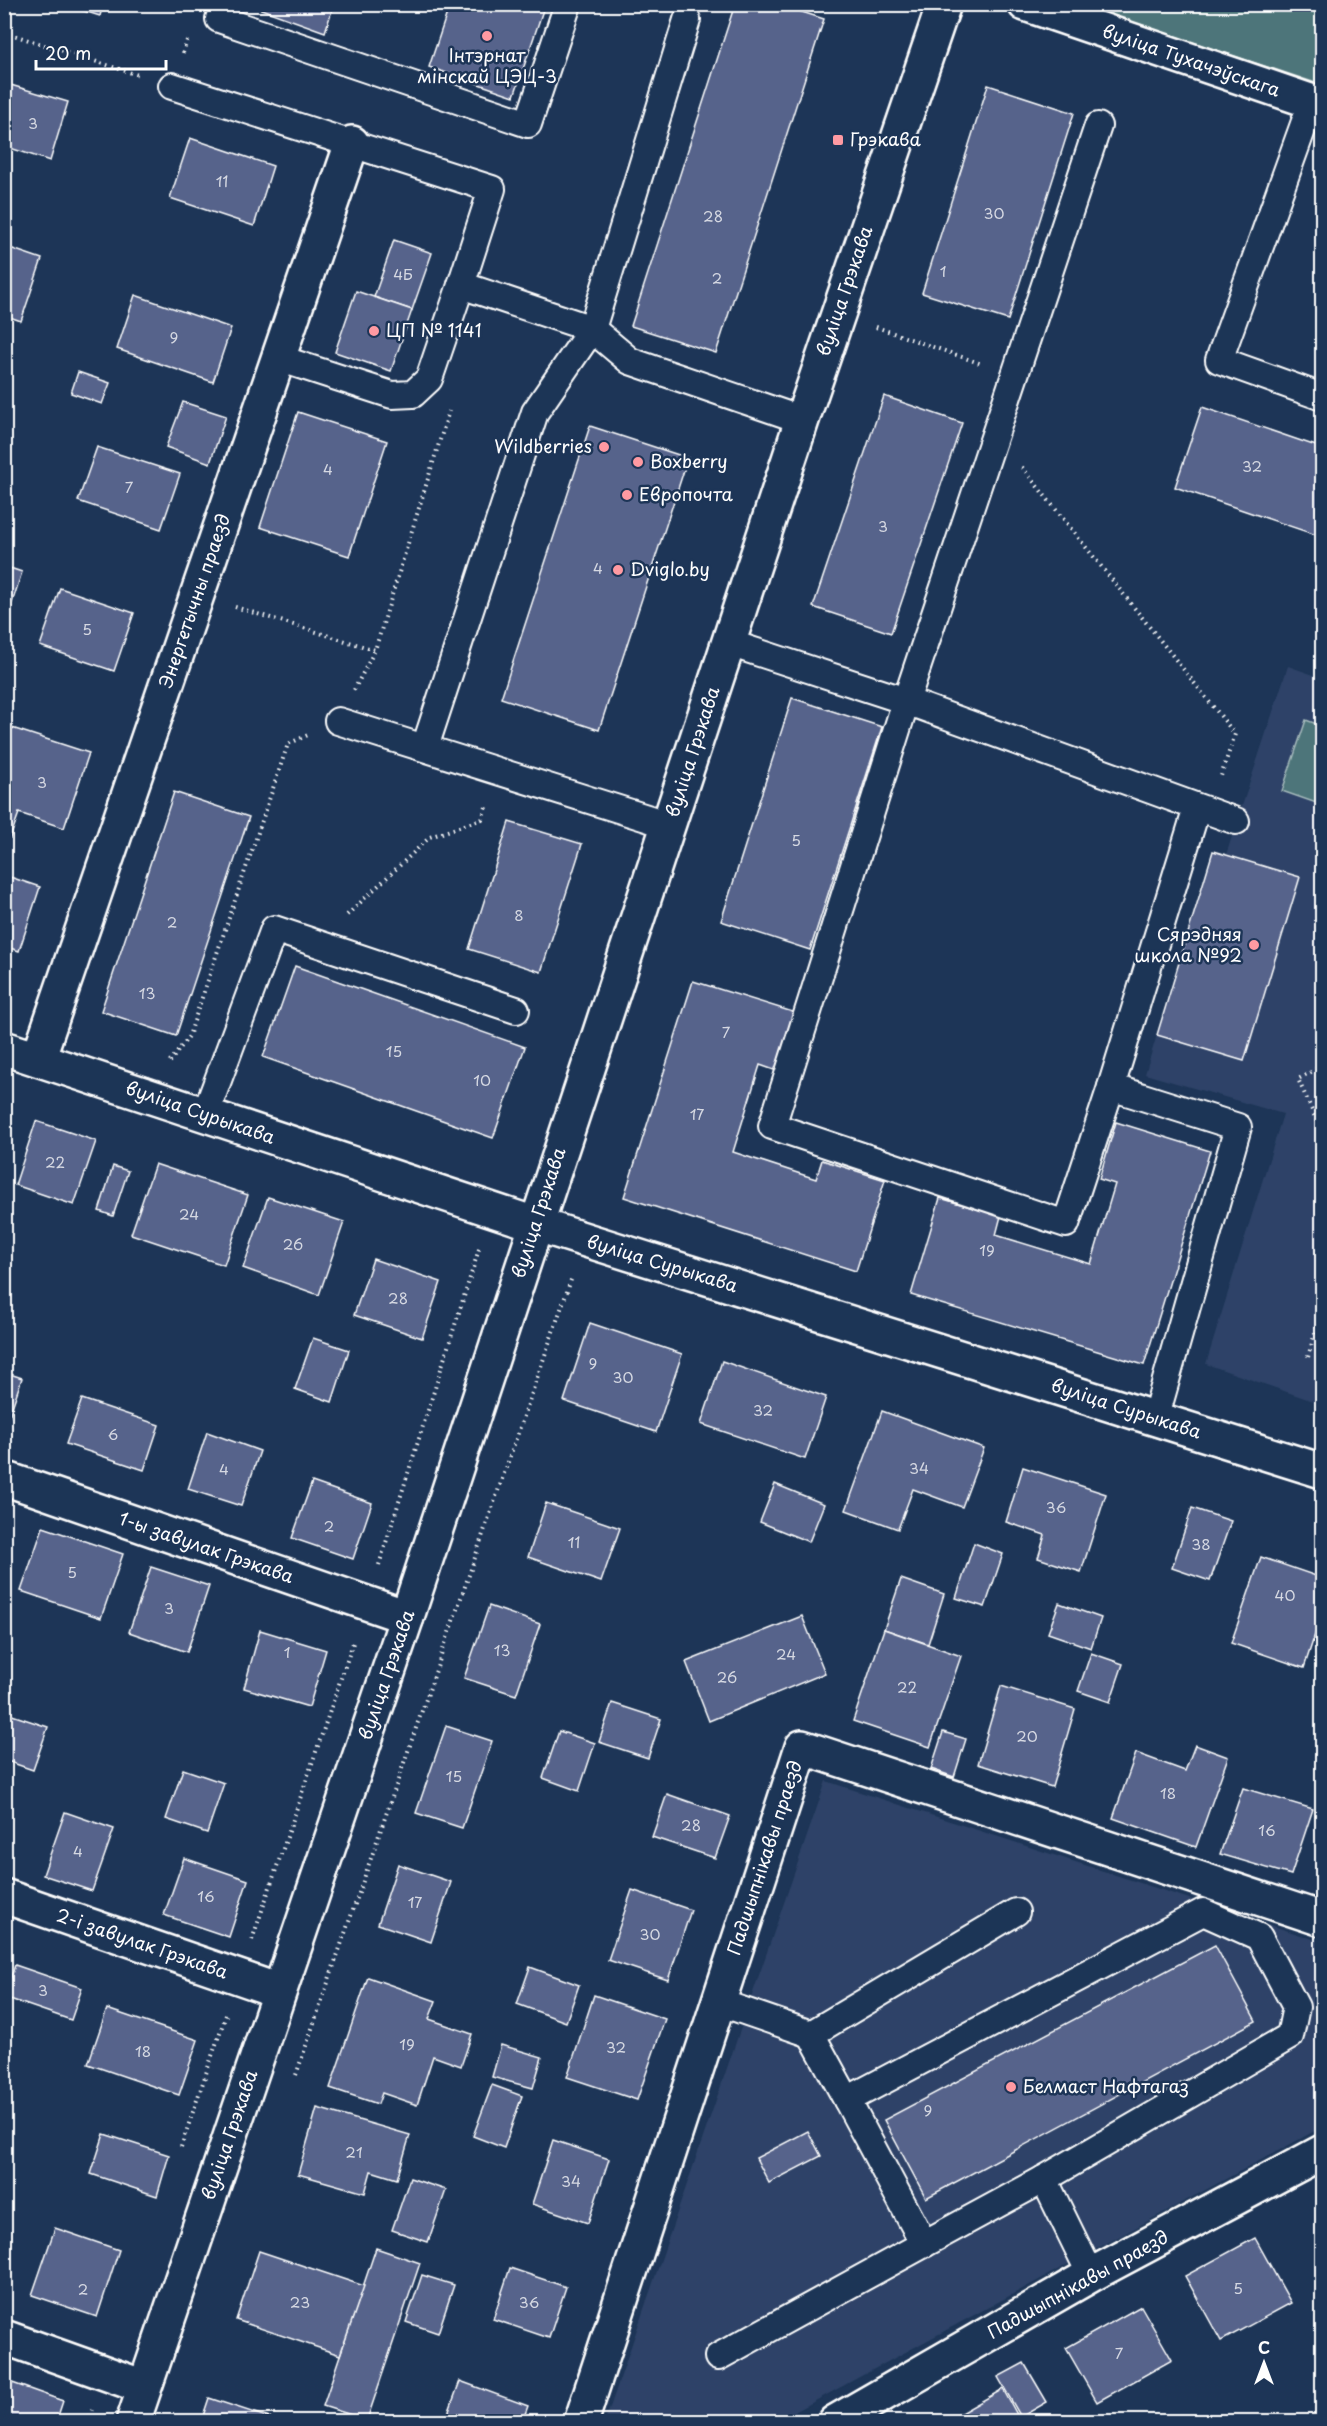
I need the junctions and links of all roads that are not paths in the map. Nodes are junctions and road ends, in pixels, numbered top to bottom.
1 (224, 4) edge
2 (568, 4) edge
3 (944, 4) edge
4 (1025, 4) edge
5 (687, 20) dead end
6 (172, 86) road end
7 (1317, 104) edge
8 (1098, 126) dead end
9 (352, 143) junction
10 (461, 285) junction
11 (592, 329) junction
12 (278, 358) junction
13 (1323, 397) edge
14 (802, 420) junction
15 (729, 643) junction
16 (906, 701) junction
17 (338, 721) road end
18 (425, 747) junction
19 (1203, 810) junction
20 (1236, 821) dead end
21 (669, 825) junction
22 (516, 1010) dead end
23 (4, 1048) edge
24 (38, 1059) junction
25 (1111, 1087) junction
26 (205, 1115) junction
27 (535, 1224) junction
28 (1155, 1419) junction
29 (1323, 1471) edge
30 (4, 1478) edge
31 (407, 1617) junction
32 (4, 1896) edge
33 (1016, 1912) dead end
34 (1323, 1919) edge
35 (279, 1991) junction
36 (718, 2002) junction
37 (811, 2034) junction
38 (847, 2100) junction
39 (1323, 2152) edge
40 (1044, 2180) junction
41 (924, 2244) junction
42 (1091, 2275) junction
43 (4, 2337) edge
44 (718, 2358) dead end
45 (144, 2387) junction
46 (133, 2421) edge
47 (581, 2421) edge
48 (835, 2421) edge

1 - 2 lane
3 - 14 street, вуліца Грэкава
4 - 7 street, вуліца Тухачэўскага
5 - 11 lane
6 - 9 lane
7 - 13 lane
8 - 16 lane
9 - 10 lane
9 - 12 street, Энергетычны праезд
10 - 11 lane
10 - 12 lane
11 - 14 lane
11 - 18 lane
12 - 24 street, Энергетычны праезд
14 - 15 street, вуліца Грэкава
15 - 16 lane
15 - 21 street, вуліца Грэкава
16 - 19 lane
16 - 25 lane
17 - 18 lane
18 - 21 lane
19 - 20 lane
19 - 25 lane
21 - 27 street, вуліца Грэкава
22 - 26 lane
23 - 24 street, вуліца Сурыкава
24 - 26 street, вуліца Сурыкава
25 - 28 lane
26 - 27 street, вуліца Сурыкава
27 - 28 street, вуліца Сурыкава
27 - 31 street, вуліца Грэкава
28 - 29 street, вуліца Сурыкава
30 - 31 street, 1-ы завулак Грэкава
31 - 35 street, вуліца Грэкава
32 - 35 street, 2-і завулак Грэкава
33 - 37 lane
34 - 36 street, Падшыпнікавы праезд
35 - 45 street, вуліца Грэкава
36 - 37 lane
36 - 47 street, Падшыпнікавы праезд
37 - 38 lane
38 - 40 lane
38 - 41 lane
39 - 42 street, Падшыпнікавы праезд
40 - 41 lane
40 - 42 lane
41 - 44 lane
42 - 48 street, Падшыпнікавы праезд
43 - 45 street
45 - 46 street, вуліца Грэкава

